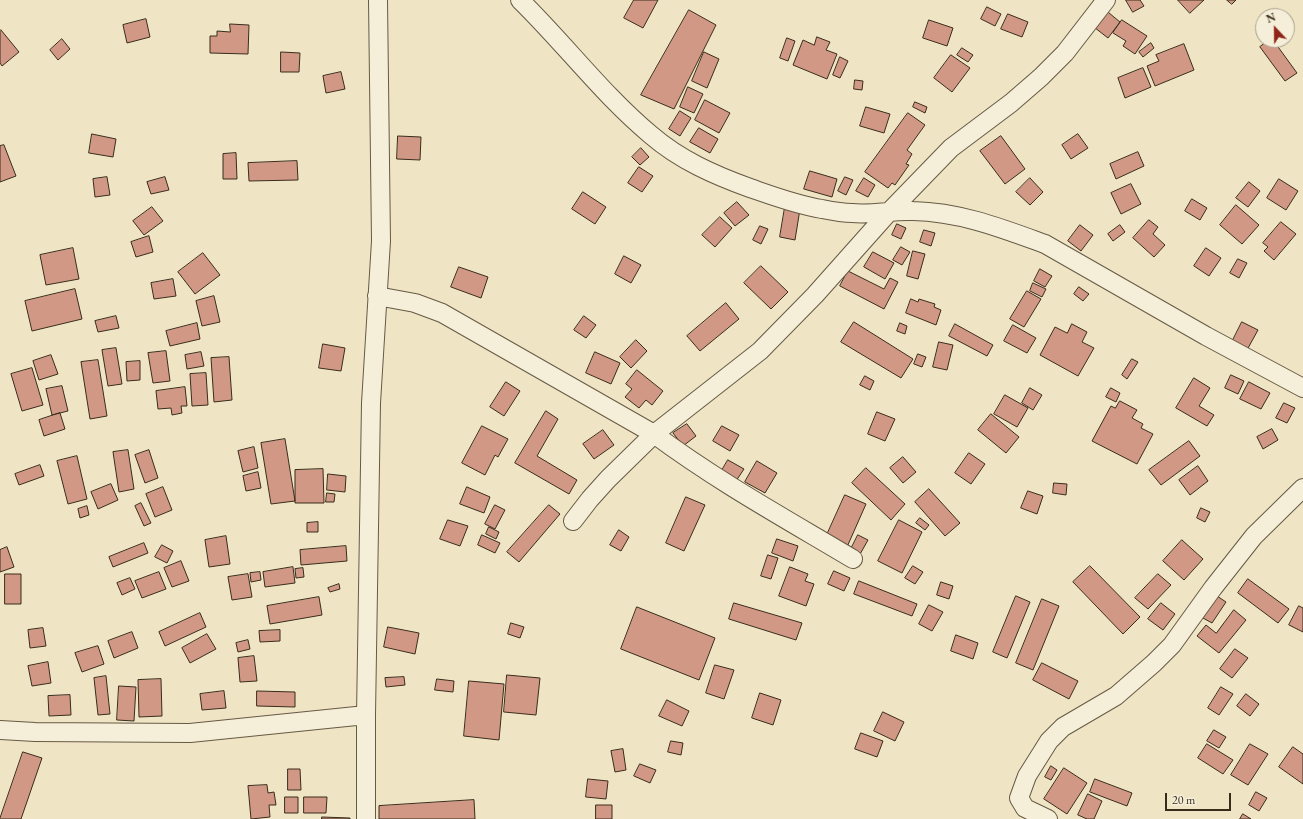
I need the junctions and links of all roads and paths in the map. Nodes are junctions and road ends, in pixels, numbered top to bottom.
1 (378, 0) edge
2 (520, 0) edge
3 (1106, 0) edge
4 (888, 213) junction
5 (377, 296) junction
6 (1303, 388) edge
7 (654, 434) junction
8 (1303, 488) edge
9 (573, 521) dead end
10 (853, 559) dead end
11 (366, 715) junction
12 (0, 730) edge
13 (366, 819) edge
14 (1048, 819) edge

1 - 5 street
2 - 4 street
3 - 4 street
4 - 6 street
4 - 7 street
5 - 7 street
5 - 11 street
7 - 9 street
7 - 10 street
8 - 14 street
11 - 12 street
11 - 13 street

